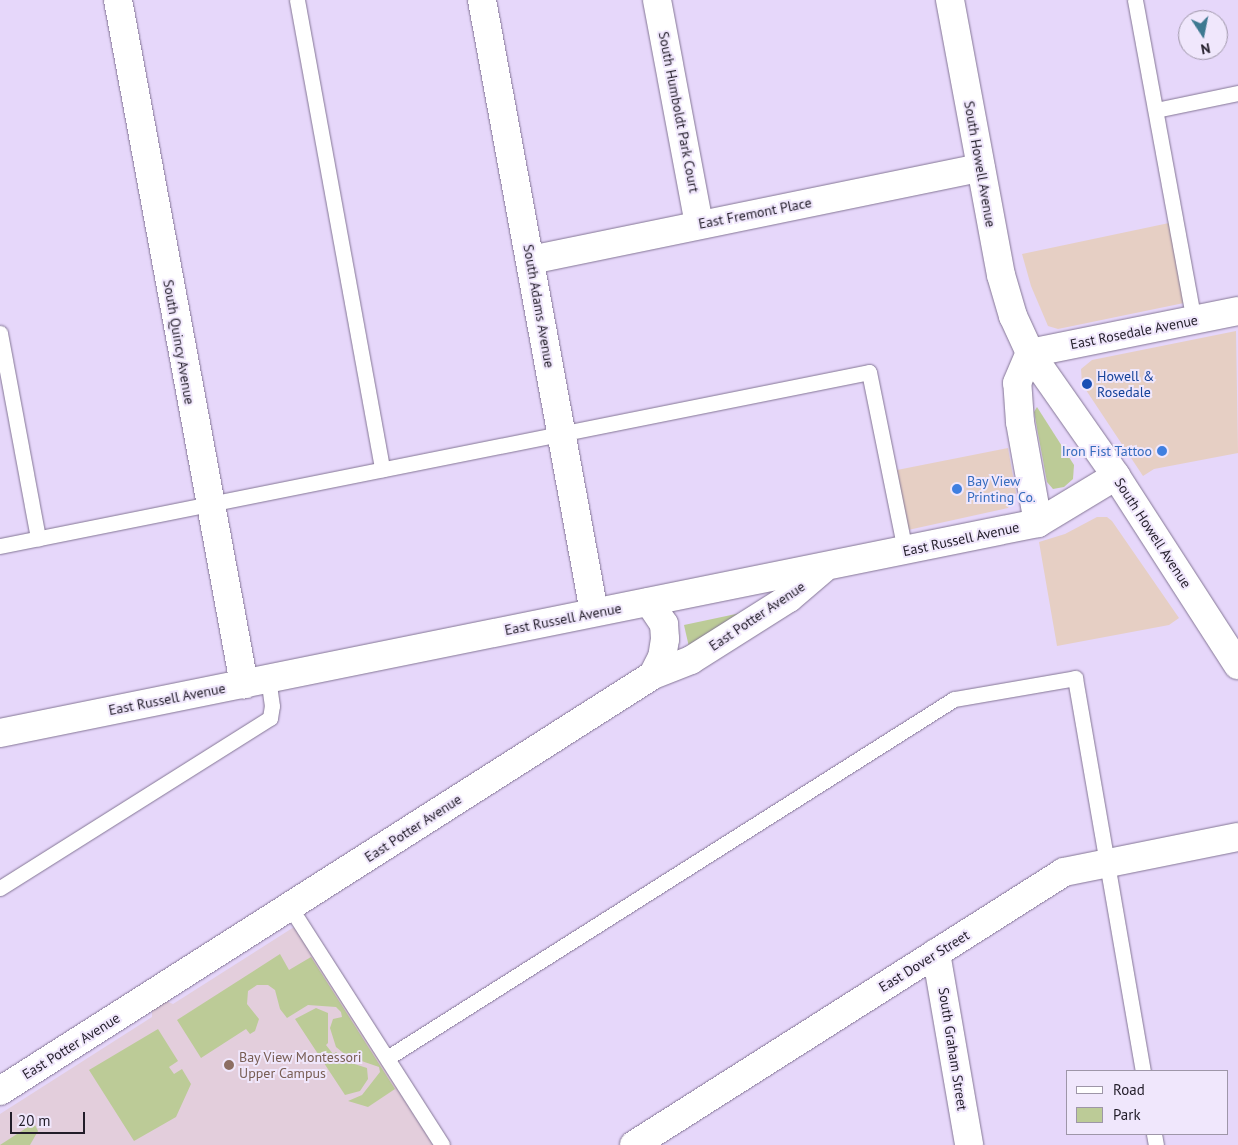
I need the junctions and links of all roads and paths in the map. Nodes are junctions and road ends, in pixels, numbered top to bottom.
1 (118, 0) edge
2 (297, 0) edge
3 (482, 0) edge
4 (657, 0) edge
5 (950, 0) edge
6 (1135, 0) edge
7 (1238, 93) edge
8 (1156, 110) junction
9 (981, 168) junction
10 (699, 224) junction
11 (530, 260) junction
12 (1238, 311) edge
13 (1194, 320) junction
14 (0, 333) edge
15 (1030, 353) junction
16 (561, 432) junction
17 (382, 469) junction
18 (1116, 476) junction
19 (208, 505) junction
20 (1038, 523) junction
21 (38, 539) junction
22 (0, 546) edge
23 (905, 551) junction
24 (826, 567) junction
25 (650, 602) junction
26 (594, 612) junction
27 (1234, 651) edge
28 (653, 675) junction
29 (256, 682) junction
30 (0, 732) edge
31 (1238, 837) edge
32 (1106, 863) junction
33 (0, 888) edge
34 (290, 907) junction
35 (936, 953) junction
36 (387, 1058) junction
37 (1143, 1070) edge
38 (0, 1091) edge
39 (442, 1145) edge
40 (634, 1145) edge
41 (969, 1145) edge

1 - 19 street, South Quincy Avenue
2 - 17 lane
3 - 11 street, South Adams Avenue
4 - 10 street, South Humboldt Park Court
5 - 9 street, South Howell Avenue
6 - 8 lane
7 - 8 lane
8 - 13 lane
9 - 10 street, East Fremont Place
9 - 15 street, South Howell Avenue
10 - 11 street, East Fremont Place
11 - 16 street, South Adams Avenue
12 - 13 street, East Rosedale Avenue
13 - 15 street, East Rosedale Avenue
14 - 21 lane
15 - 18 street, South Howell Avenue
15 - 20 street
16 - 17 lane
16 - 23 lane
16 - 26 street, South Adams Avenue
17 - 19 lane
18 - 20 street, East Russell Avenue
18 - 27 street, South Howell Avenue
19 - 21 lane
19 - 29 street, South Quincy Avenue
20 - 23 street, East Russell Avenue
21 - 22 lane
23 - 24 street, East Russell Avenue
24 - 25 street, East Russell Avenue
24 - 28 street, East Potter Avenue
25 - 26 street, East Russell Avenue
25 - 28 street
26 - 29 street, East Russell Avenue
28 - 34 street, East Potter Avenue
29 - 30 street, East Russell Avenue
29 - 33 lane
31 - 32 street, East Dover Street
32 - 35 street, East Dover Street
32 - 36 lane
32 - 37 lane
34 - 36 lane
34 - 38 street, East Potter Avenue
35 - 40 street, East Dover Street
35 - 41 street, South Graham Street
36 - 39 lane

